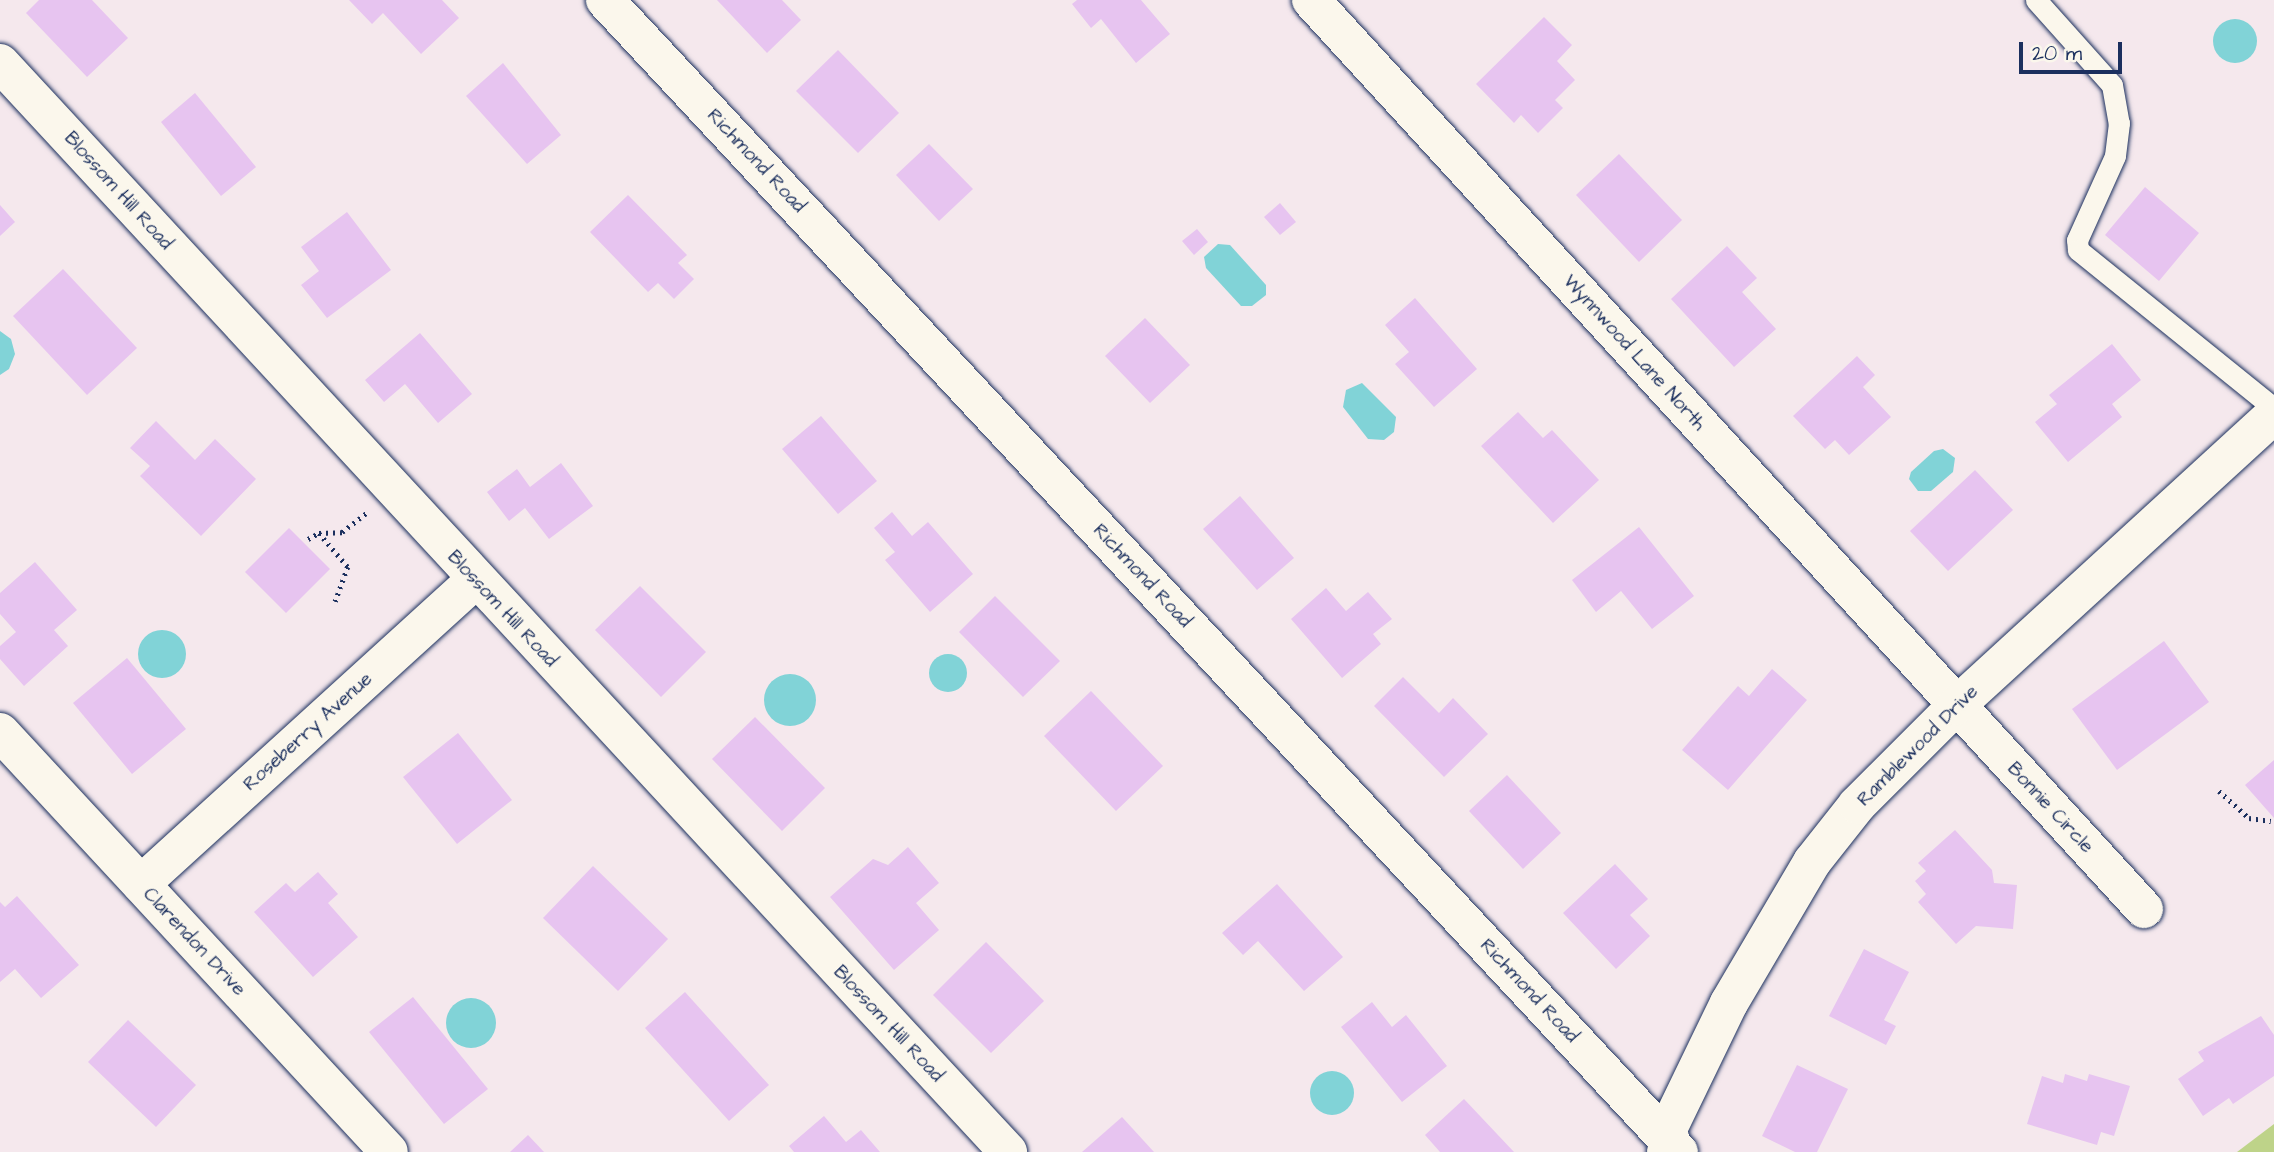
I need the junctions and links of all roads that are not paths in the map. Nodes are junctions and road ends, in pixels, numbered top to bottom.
1 (605, 0) edge
2 (1311, 0) edge
3 (2036, 0) edge
4 (0, 62) edge
5 (2274, 408) edge
6 (2274, 415) edge
7 (475, 580) junction
8 (1956, 706) junction
9 (0, 732) edge
10 (141, 884) junction
11 (2144, 909) dead end
12 (1672, 1149) edge
13 (389, 1152) edge
14 (1008, 1152) edge

1 - 12 street, Richmond Road
2 - 8 street, Wynnwood Lane North
3 - 5 lane
4 - 7 street, Blossom Hill Road
6 - 8 street, Ramblewood Drive
7 - 10 street, Roseberry Avenue
7 - 14 street, Blossom Hill Road
8 - 11 street, Bonnie Circle
8 - 12 street, Ramblewood Drive
9 - 10 street, Clarendon Drive
10 - 13 street, Clarendon Drive

